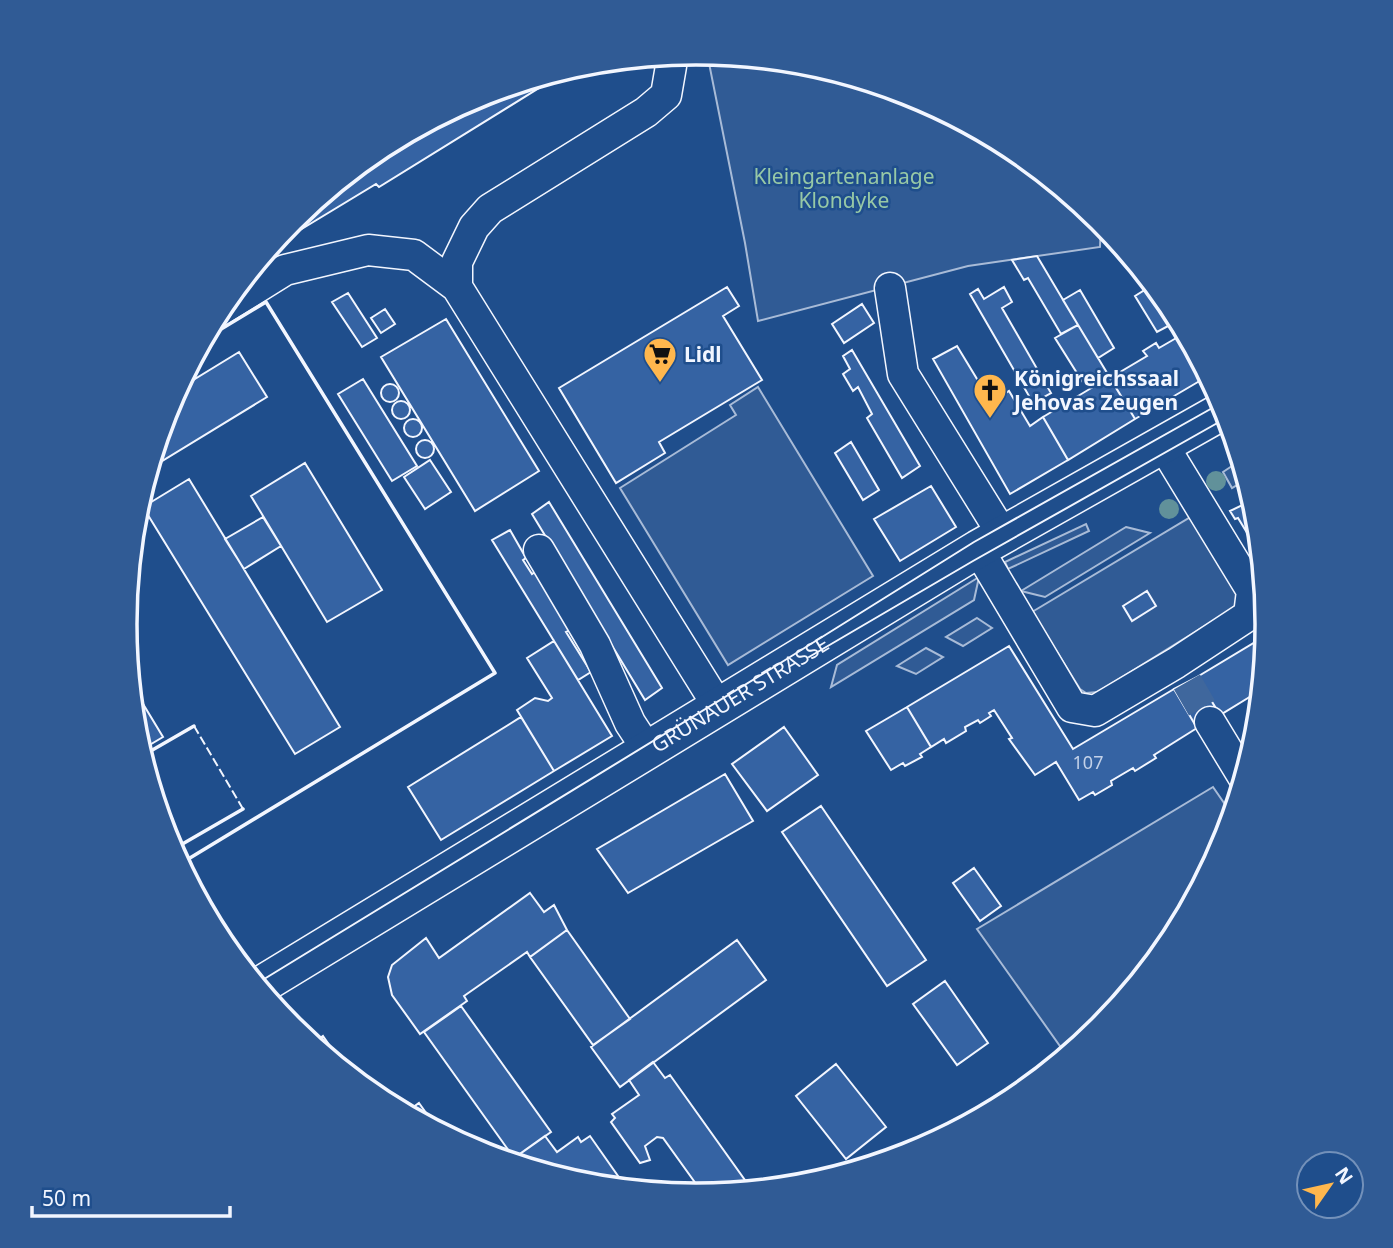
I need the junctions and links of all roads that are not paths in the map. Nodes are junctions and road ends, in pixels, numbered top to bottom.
1 (671, 66) edge
2 (457, 287) junction
3 (890, 288) dead end
4 (245, 295) edge
5 (1215, 415) edge
6 (1163, 446) junction
7 (991, 542) junction
8 (539, 550) dead end
9 (718, 706) junction
10 (1210, 722) tunnel mouth
11 (647, 749) junction
12 (1237, 767) edge
13 (267, 982) edge

1 - 2 lane
2 - 4 lane
2 - 9 lane
3 - 7 lane
5 - 6 main road, GRÜNAUER STRASSE
6 - 7 main road, GRÜNAUER STRASSE
6 - 7 lane
7 - 9 main road, GRÜNAUER STRASSE
8 - 11 lane
9 - 11 main road, GRÜNAUER STRASSE
10 - 12 lane
11 - 13 main road, GRÜNAUER STRASSE

